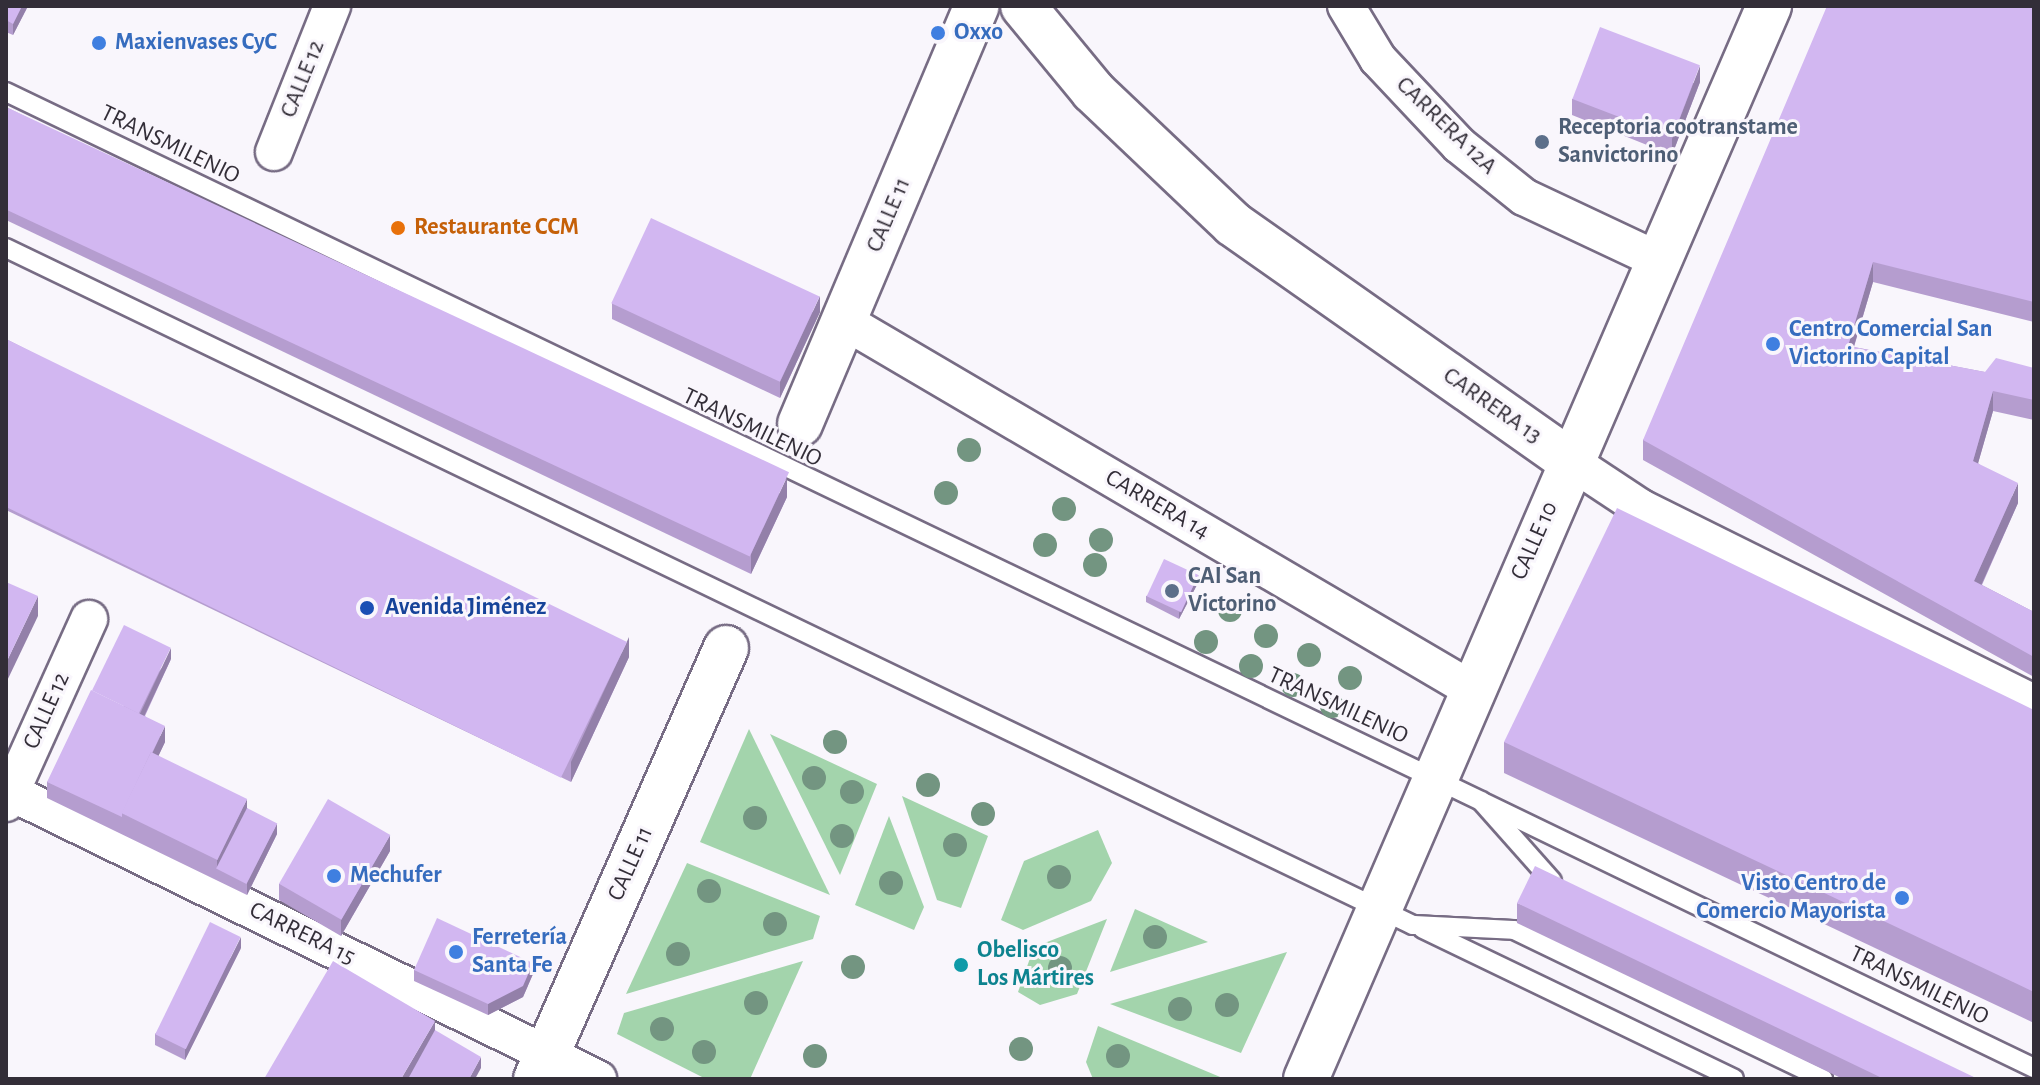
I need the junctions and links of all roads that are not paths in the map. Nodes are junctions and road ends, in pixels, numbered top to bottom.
1 (332, 6) edge
2 (977, 6) edge
3 (1023, 6) edge
4 (1346, 6) edge
5 (1769, 6) edge
6 (6, 92) edge
7 (274, 152) dead end
8 (6, 248) edge
9 (1658, 260) junction
10 (844, 321) junction
11 (800, 424) dead end
12 (1570, 461) junction
13 (89, 619) dead end
14 (726, 648) dead end
15 (1471, 689) junction
16 (2034, 703) edge
17 (1431, 777) junction
18 (7, 795) edge
19 (1481, 801) junction
20 (1570, 890) edge
21 (1395, 916) junction
22 (542, 1066) edge
23 (2034, 1068) edge
24 (598, 1079) edge
25 (1306, 1079) edge
26 (1734, 1079) edge
27 (1823, 1079) edge

1 - 7 street, CALLE 12
2 - 10 street, CALLE 11
3 - 12 street, CARRERA 13
4 - 9 street, CARRERA 12A
5 - 9 street, CALLE 10
6 - 17 lane, TRANSMILENIO
8 - 21 lane
9 - 12 street, CALLE 10
10 - 11 street, CALLE 11
10 - 15 street, CARRERA 14
12 - 15 street, CALLE 10
12 - 16 street, CARRERA 13
13 - 18 street, CALLE 12
14 - 22 street, CALLE 11
15 - 17 street, CALLE 10
17 - 19 lane, TRANSMILENIO
17 - 21 street, CALLE 10
18 - 22 street, CARRERA 15
19 - 20 lane, TRANSMILENIO
19 - 23 lane, TRANSMILENIO
21 - 25 street, CALLE 10
21 - 26 lane
21 - 27 lane
22 - 24 street, CARRERA 15

